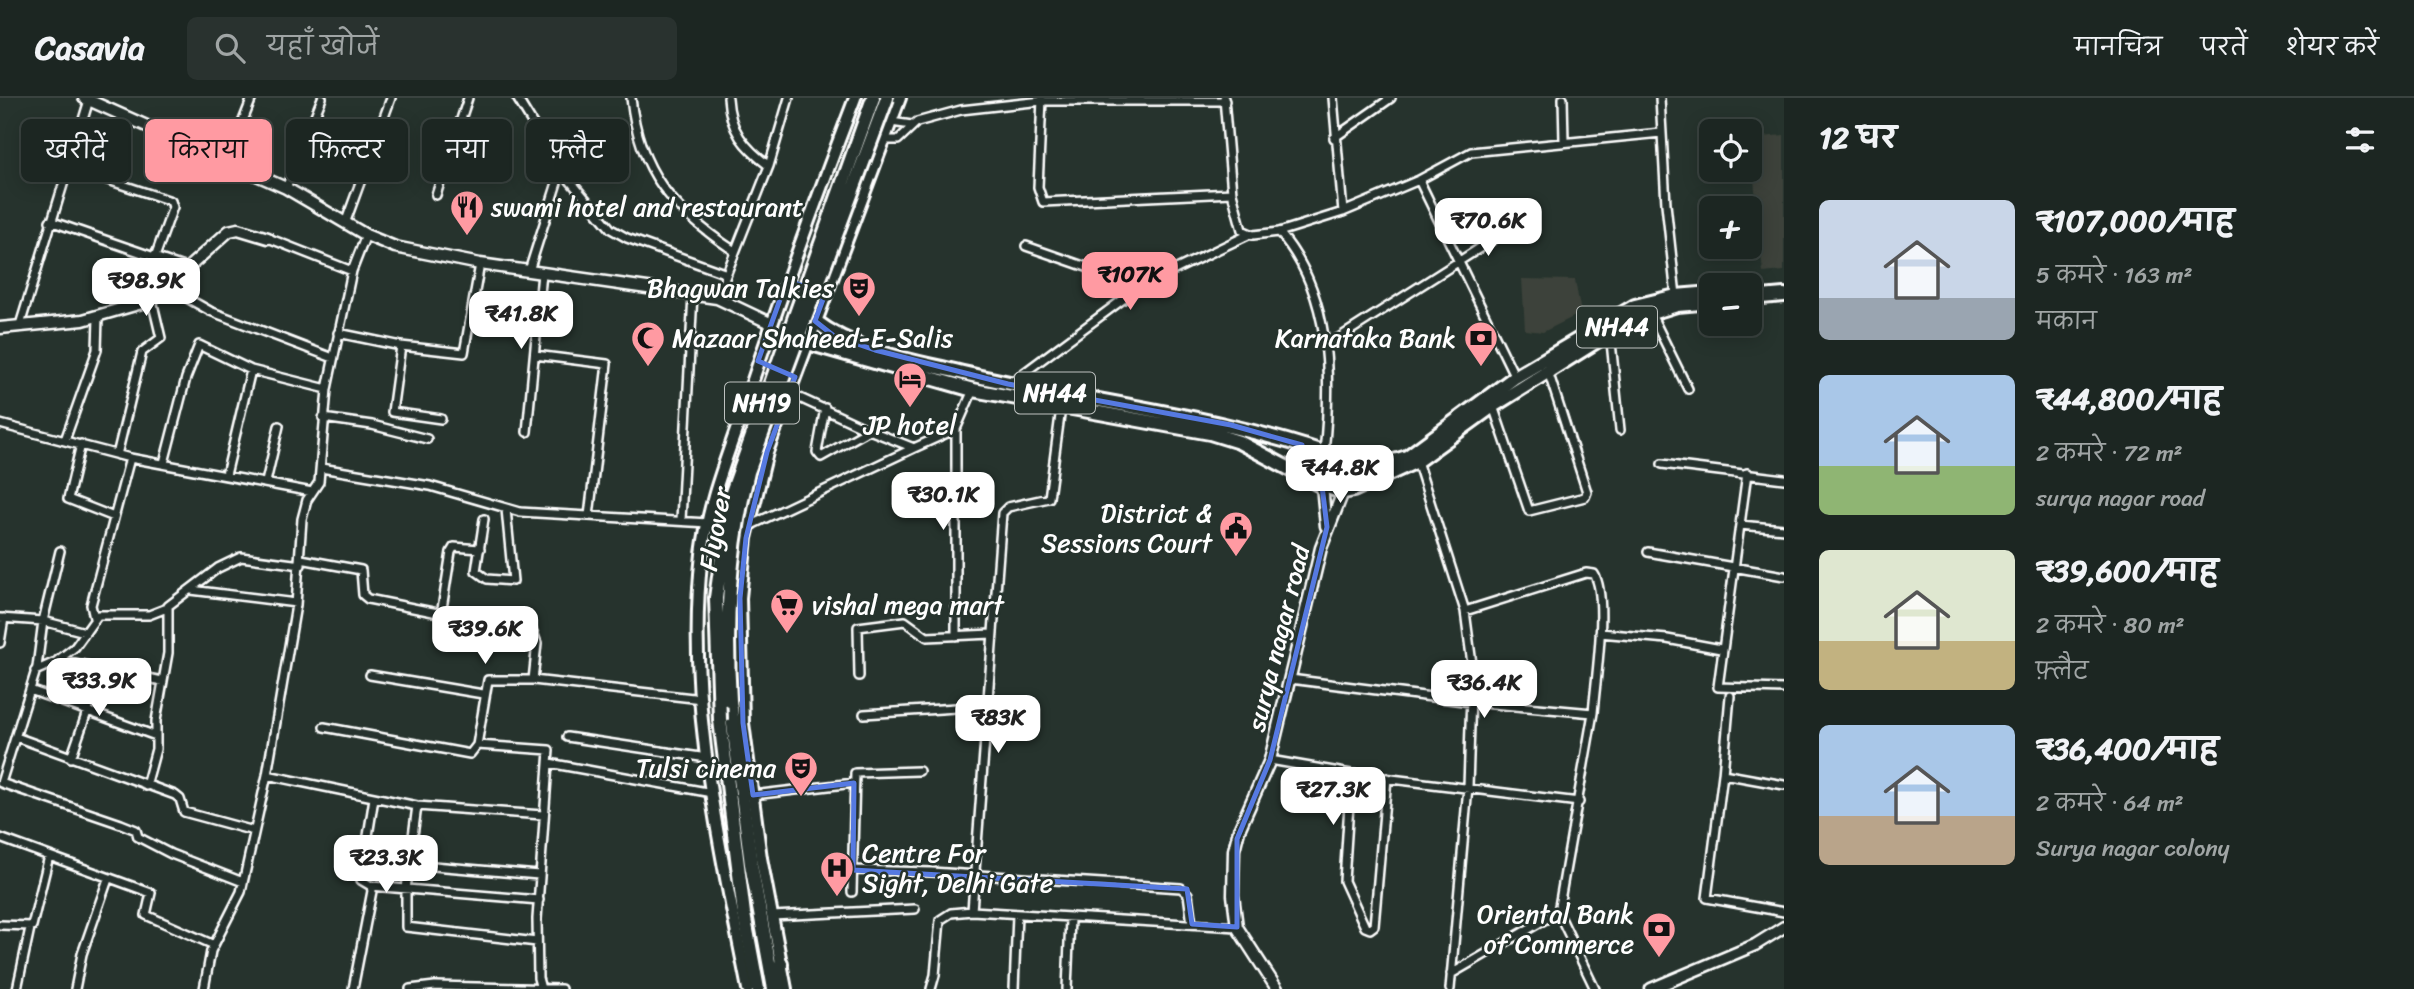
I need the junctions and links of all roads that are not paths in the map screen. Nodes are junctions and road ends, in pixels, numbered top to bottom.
1 (252, 98) edge
2 (322, 98) edge
3 (391, 98) edge
4 (468, 98) edge
5 (517, 98) edge
6 (631, 98) edge
7 (728, 98) edge
8 (789, 98) edge
9 (855, 98) edge
10 (873, 98) edge
11 (887, 98) edge
12 (900, 98) edge
13 (1333, 98) edge
14 (1391, 98) edge
15 (1563, 98) edge
16 (1660, 98) edge
17 (86, 99) edge
18 (1150, 99) edge
19 (1224, 99) edge
20 (1042, 100) edge
21 (81, 119) edge
22 (244, 119) edge
23 (530, 119) edge
24 (891, 122) junction
25 (145, 125) edge
26 (912, 125) junction
27 (1661, 133) junction
28 (1335, 138) junction
29 (884, 140) junction
30 (1564, 141) junction
31 (769, 166) junction
32 (1419, 180) junction
33 (64, 182) edge
34 (114, 182) edge
35 (272, 182) edge
36 (557, 182) edge
37 (571, 182) edge
38 (286, 188) junction
39 (1232, 193) junction
40 (436, 195) dead end
41 (1343, 212) junction
42 (50, 221) junction
43 (346, 221) junction
44 (1279, 232) junction
45 (1506, 232) dead end
46 (1248, 234) junction
47 (366, 235) junction
48 (268, 239) joint
49 (1026, 246) dead end
50 (733, 250) junction
51 (155, 257) junction
52 (1457, 260) junction
53 (480, 264) junction
54 (186, 268) junction
55 (352, 271) junction
56 (529, 271) junction
57 (542, 273) junction
58 (724, 273) junction
59 (788, 280) junction
60 (1141, 286) junction
61 (1784, 286) edge
62 (169, 288) junction
63 (1762, 289) edge
64 (693, 294) junction
65 (825, 294) junction
66 (1699, 294) edge
67 (1784, 295) edge
68 (1676, 296) junction
69 (1762, 297) edge
70 (717, 298) junction
71 (152, 300) junction
72 (1699, 304) edge
73 (1649, 312) junction
74 (98, 317) junction
75 (816, 321) junction
76 (770, 323) junction
77 (20, 325) junction
78 (0, 328) edge
79 (1610, 332) junction
80 (338, 333) junction
81 (808, 343) junction
82 (401, 346) junction
83 (1326, 346) junction
84 (535, 355) junction
85 (333, 358) junction
86 (758, 361) junction
87 (251, 370) junction
88 (1548, 371) junction
89 (795, 377) junction
90 (1515, 377) junction
91 (1008, 384) junction
92 (327, 389) junction
93 (1688, 389) dead end
94 (973, 390) junction
95 (789, 393) junction
96 (1493, 406) junction
97 (825, 408) junction
98 (1061, 408) junction
99 (323, 418) junction
100 (441, 419) dead end
101 (0, 424) edge
102 (279, 426) dead end
103 (956, 429) junction
104 (869, 430) junction
105 (1620, 430) dead end
106 (527, 432) dead end
107 (427, 439) dead end
108 (65, 440) junction
109 (81, 444) junction
110 (1302, 445) junction
111 (914, 448) junction
112 (1324, 452) junction
113 (117, 455) junction
114 (130, 458) junction
115 (1417, 461) junction
116 (1351, 462) junction
117 (164, 463) junction
118 (1662, 464) dead end
119 (321, 468) junction
120 (1292, 469) junction
121 (1748, 473) junction
122 (226, 475) junction
123 (1784, 479) edge
124 (267, 482) junction
125 (1322, 486) junction
126 (1348, 491) junction
127 (312, 492) junction
128 (506, 509) junction
129 (589, 516) junction
130 (114, 517) junction
131 (484, 519) dead end
132 (681, 520) junction
133 (708, 523) junction
134 (1740, 525) junction
135 (749, 526) junction
136 (1326, 527) junction
137 (1784, 529) edge
138 (480, 549) junction
139 (60, 551) dead end
140 (1648, 552) dead end
141 (301, 562) junction
142 (1735, 566) junction
143 (1784, 576) edge
144 (191, 590) junction
145 (296, 603) junction
146 (167, 608) junction
147 (1465, 611) junction
148 (441, 615) junction
149 (2, 618) edge
150 (94, 618) junction
151 (43, 621) junction
152 (85, 632) junction
153 (1600, 633) junction
154 (992, 634) junction
155 (956, 636) junction
156 (0, 643) edge
157 (1721, 649) junction
158 (58, 660) junction
159 (102, 669) junction
160 (36, 671) junction
161 (370, 675) dead end
162 (859, 676) dead end
163 (1290, 679) junction
164 (533, 680) junction
165 (162, 681) junction
166 (1784, 689) edge
167 (30, 690) junction
168 (483, 694) junction
169 (1730, 696) dead end
170 (702, 699) junction
171 (1471, 702) junction
172 (988, 706) junction
173 (88, 709) junction
174 (1593, 713) junction
175 (864, 714) dead end
176 (324, 727) dead end
177 (156, 736) junction
178 (16, 737) junction
179 (567, 737) dead end
180 (478, 745) junction
181 (71, 758) junction
182 (707, 758) junction
183 (1270, 760) junction
184 (549, 763) junction
185 (919, 771) dead end
186 (1723, 774) junction
187 (267, 775) junction
188 (1351, 775) junction
189 (1387, 778) junction
190 (854, 783) junction
191 (1, 784) edge
192 (1784, 785) edge
193 (146, 786) junction
194 (1468, 787) junction
195 (712, 793) junction
196 (752, 794) junction
197 (374, 798) junction
198 (1579, 802) junction
199 (417, 806) junction
200 (542, 815) junction
201 (254, 831) junction
202 (0, 838) edge
203 (49, 856) junction
204 (410, 864) junction
205 (853, 870) junction
206 (539, 874) junction
207 (975, 874) junction
208 (108, 879) junction
209 (243, 882) junction
210 (371, 887) junction
211 (406, 889) junction
212 (852, 892) dead end
213 (538, 900) junction
214 (915, 909) dead end
215 (972, 911) junction
216 (1558, 912) junction
217 (1784, 912) edge
218 (1017, 915) junction
219 (772, 916) junction
220 (1070, 919) junction
221 (1192, 924) junction
222 (0, 926) edge
223 (1237, 927) junction
224 (1784, 927) edge
225 (30, 928) junction
226 (537, 942) junction
227 (214, 945) junction
228 (781, 962) junction
229 (1451, 974) junction
230 (541, 988) edge
231 (17, 989) edge
232 (75, 989) edge
233 (204, 989) edge
234 (353, 989) edge
235 (410, 989) edge
236 (561, 989) edge
237 (748, 989) edge
238 (758, 989) edge
239 (776, 989) edge
240 (786, 989) edge
241 (930, 989) edge
242 (1014, 989) edge
243 (1067, 989) edge
244 (1278, 989) edge
245 (1450, 989) edge
246 (1595, 989) edge
247 (1651, 989) edge

1 - 22 street
2 - 38 street
3 - 43 street
4 - 40 street
5 - 23 street
6 - 50 street
7 - 31 street
8 - 31 street
9 - 59 main road
10 - 238 highway, Flyover / NH19, bridge
11 - 239 highway, Flyover / NH19, bridge
12 - 24 main road
13 - 28 street
14 - 28 street
15 - 30 street
16 - 27 street
17 - 21 street
17 - 25 street
18 - 19 street
18 - 20 street
19 - 39 street
20 - 26 street
20 - 39 street
24 - 26 street
24 - 29 main road
26 - 29 street
27 - 30 street
27 - 68 street
28 - 41 street
29 - 65 main road
30 - 32 street
31 - 50 street
32 - 41 street
32 - 52 street
33 - 42 street
34 - 51 street
35 - 38 street
36 - 56 street
37 - 58 street
38 - 43 street
39 - 46 street
41 - 44 street
42 - 51 street
42 - 77 street
43 - 47 street
44 - 46 street
44 - 83 street
45 - 52 street
46 - 60 street
47 - 53 street
47 - 55 street
48 - 54 street
48 - 55 street
49 - 60 street
50 - 58 street
51 - 54 street
52 - 83 street
52 - 90 street
53 - 56 street
53 - 82 street
54 - 62 street
55 - 80 street
56 - 57 street
57 - 64 street
57 - 84 street
58 - 70 street
59 - 65 main road
59 - 76 main road
60 - 91 street
61 - 63 highway
62 - 71 street
62 - 85 street
64 - 70 street
64 - 132 street
65 - 75 main road
66 - 68 highway, NH44
67 - 69 highway
68 - 90 highway, NH44
70 - 76 street
71 - 74 street
71 - 113 street
72 - 73 highway, NH44
73 - 79 highway, NH44
73 - 93 street
74 - 77 street
74 - 108 street
75 - 81 main road
75 - 91 highway, NH44
76 - 86 main road
77 - 78 street
79 - 88 highway, NH44
79 - 105 street
80 - 82 street
80 - 85 street
81 - 89 main road
81 - 94 highway, NH44
82 - 100 street
83 - 112 street
84 - 106 street
84 - 129 street
85 - 92 street
86 - 89 main road
86 - 133 main road
87 - 92 street
87 - 117 street
87 - 122 street
88 - 96 highway, NH44
88 - 96 street
89 - 95 main road
90 - 116 highway, NH44
91 - 110 highway, NH44
92 - 99 street
94 - 98 highway, NH44
94 - 103 street
95 - 97 street
95 - 135 main road
96 - 115 highway, NH44
97 - 104 street
97 - 104 street
98 - 120 highway, NH44
98 - 154 street
99 - 107 street
99 - 119 street
101 - 108 street
102 - 124 street
103 - 111 street
103 - 155 street
104 - 111 street
108 - 109 street
109 - 113 street
109 - 130 street
110 - 112 highway, NH44
110 - 120 highway
111 - 135 street
112 - 116 highway, NH44
113 - 114 street
114 - 117 street
114 - 130 street
115 - 126 highway, NH44
115 - 147 street
116 - 126 highway
117 - 122 street
118 - 121 street
119 - 127 street
119 - 128 street
120 - 125 highway, NH44
121 - 123 street
121 - 134 street
122 - 124 street
124 - 127 street
125 - 126 highway, NH44
125 - 136 street
126 - 136 street, surya nagar road
127 - 141 street
128 - 129 street
128 - 138 street
129 - 132 street
130 - 150 street
131 - 138 street
132 - 133 street
133 - 170 main road
134 - 137 street
134 - 142 street
135 - 196 main road
136 - 163 street, surya nagar road
138 - 148 street
139 - 151 street
140 - 142 street
141 - 144 street
141 - 145 street
141 - 148 street
142 - 143 street
142 - 157 street
144 - 145 street
144 - 146 street
145 - 187 street
146 - 150 street
146 - 165 street
147 - 153 street
147 - 171 street
148 - 164 street
149 - 151 street
149 - 156 street
150 - 152 street
151 - 152 street
151 - 160 street
152 - 158 street
153 - 157 street
153 - 174 street
154 - 155 street
154 - 172 street
155 - 162 street
157 - 166 street
158 - 159 street
158 - 160 street
159 - 165 street
159 - 173 street
160 - 167 street
161 - 168 street
163 - 171 street
163 - 183 street, surya nagar road
164 - 168 street
164 - 170 street
165 - 177 street
167 - 173 street
167 - 178 street
168 - 180 street
169 - 186 street
170 - 182 main road
171 - 174 street
171 - 194 street
172 - 175 street
172 - 207 street
173 - 177 street
173 - 181 street
174 - 198 street
176 - 180 street
177 - 193 street
178 - 181 street
178 - 191 street
179 - 182 street
180 - 184 street
181 - 193 street
182 - 195 main road
183 - 188 street
183 - 223 street, surya nagar road
184 - 195 street
184 - 200 street
185 - 190 street
186 - 192 street
186 - 217 street
187 - 197 street
187 - 201 street
188 - 189 street
188 - 189 street
189 - 194 street
190 - 196 street
190 - 205 street
191 - 209 street
193 - 201 street
194 - 198 street
194 - 229 street
195 - 237 main road
196 - 219 main road
197 - 199 street
197 - 210 street
198 - 216 street
199 - 200 street
199 - 204 street
200 - 206 street
201 - 209 street
202 - 203 street
203 - 208 street
203 - 225 street
204 - 206 street
204 - 211 street
205 - 207 street
205 - 212 street
206 - 213 street
207 - 215 street
207 - 221 street
208 - 227 street
208 - 232 street
209 - 227 street
210 - 211 street
210 - 234 street
211 - 213 street
211 - 226 street
213 - 226 street
214 - 219 street
215 - 218 street
215 - 241 street
216 - 229 street
216 - 246 street
218 - 220 street
218 - 242 street
219 - 228 main road
220 - 221 street
220 - 243 street
221 - 223 street
222 - 225 street
223 - 244 street, surya nagar road
224 - 247 street
225 - 231 street
226 - 230 street
227 - 233 street
228 - 239 highway
228 - 240 main road
229 - 245 street
230 - 235 street
230 - 236 street

